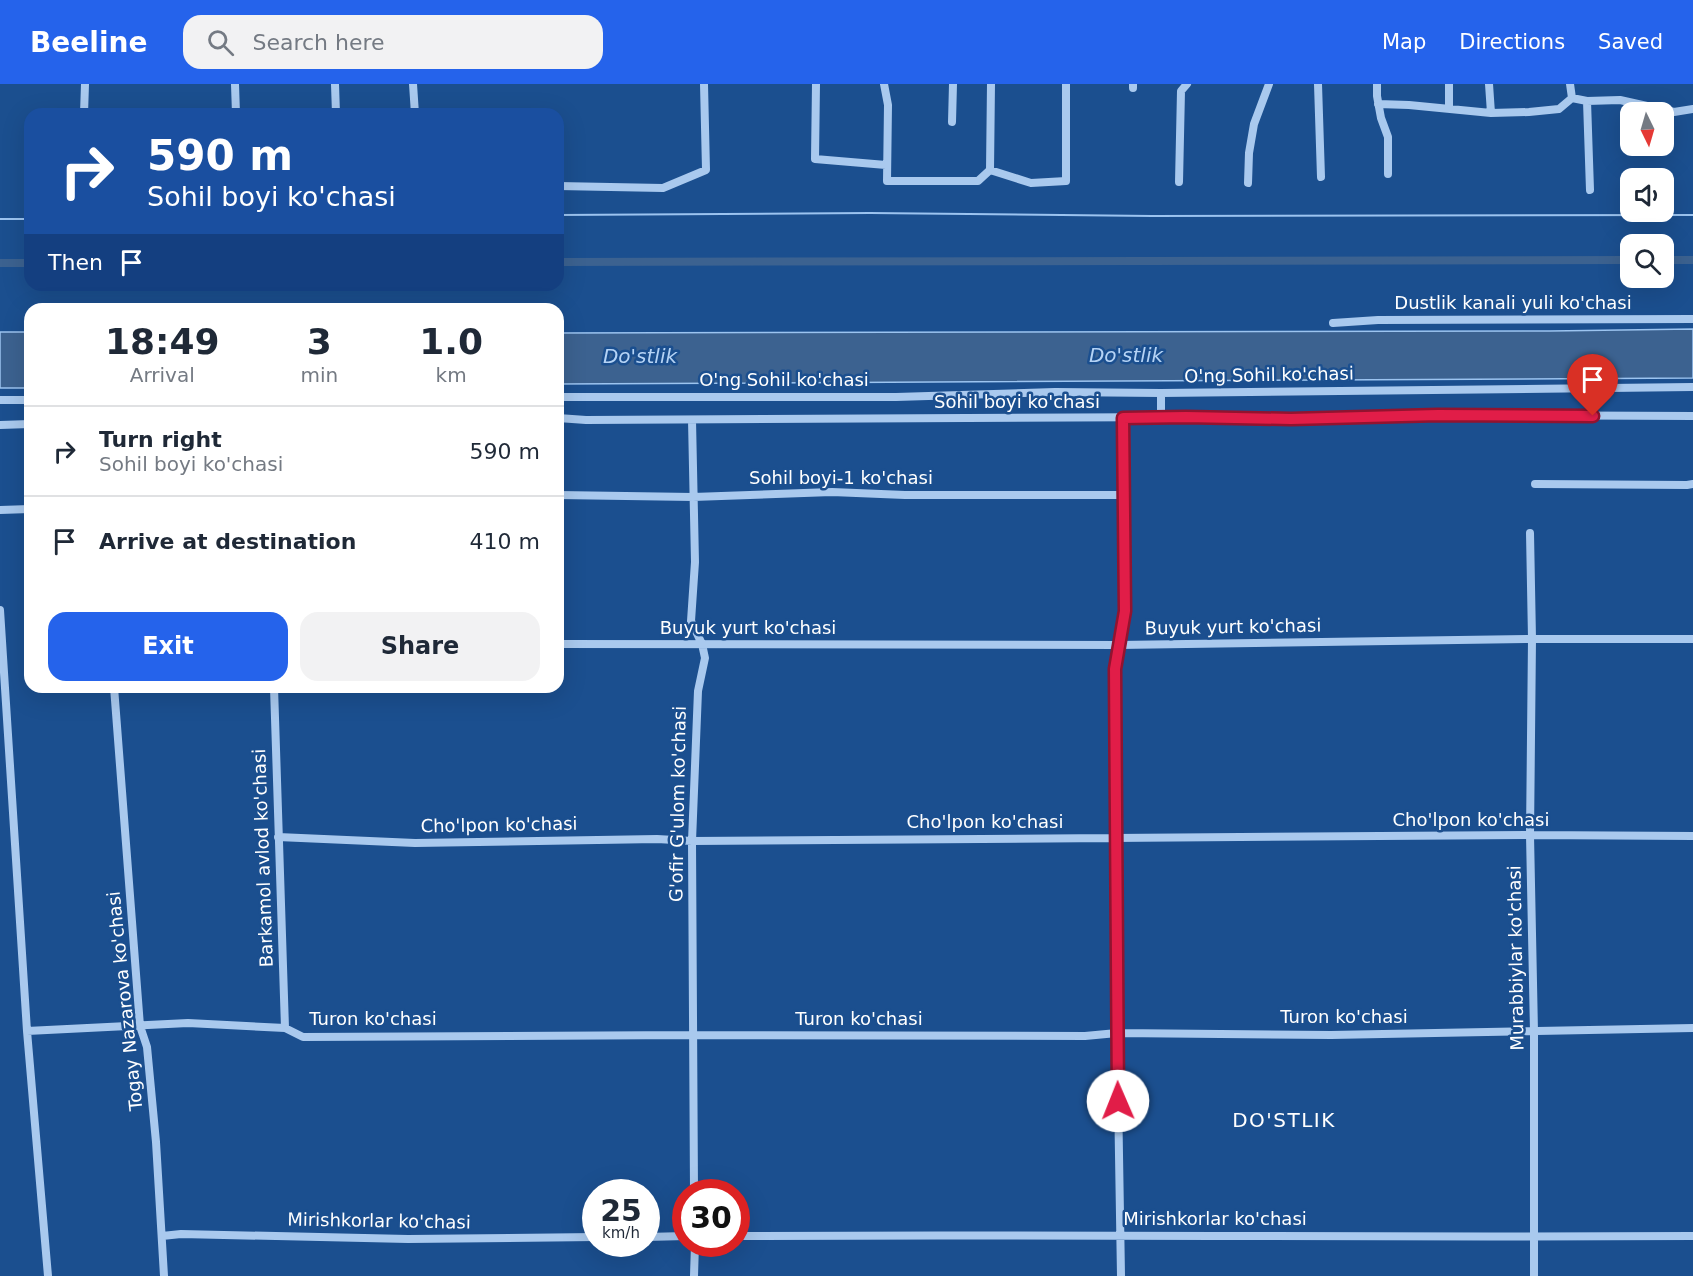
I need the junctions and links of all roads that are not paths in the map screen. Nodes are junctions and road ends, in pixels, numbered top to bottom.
1 (85, 84) edge
2 (235, 84) edge
3 (335, 84) edge
4 (413, 84) edge
5 (704, 84) edge
6 (816, 84) edge
7 (884, 84) edge
8 (952, 84) edge
9 (991, 84) edge
10 (1066, 84) edge
11 (1186, 84) edge
12 (1269, 84) edge
13 (1318, 84) edge
14 (1377, 84) edge
15 (1449, 84) edge
16 (1489, 84) edge
17 (1570, 84) edge
18 (1572, 98) junction
19 (1587, 101) junction
20 (1378, 104) junction
21 (84, 108) edge
22 (236, 108) edge
23 (336, 108) edge
24 (415, 108) edge
25 (1449, 109) junction
26 (1693, 109) edge
27 (1491, 113) junction
28 (952, 122) dead end
29 (886, 165) junction
30 (990, 170) junction
31 (1388, 174) dead end
32 (1321, 177) dead end
33 (1179, 182) dead end
34 (1248, 183) dead end
35 (564, 186) edge
36 (1590, 190) dead end
37 (1693, 319) edge
38 (1333, 323) dead end
39 (1594, 387) junction
40 (1693, 387) edge
41 (1161, 393) junction
42 (564, 397) edge
43 (0, 400) edge
44 (24, 400) edge
45 (1593, 416) junction
46 (1693, 416) edge
47 (1161, 417) junction
48 (564, 418) edge
49 (1123, 418) junction
50 (692, 420) junction
51 (24, 424) edge
52 (0, 425) edge
53 (1693, 483) edge
54 (1535, 484) dead end
55 (564, 495) edge
56 (1123, 495) junction
57 (693, 497) junction
58 (24, 509) edge
59 (0, 510) edge
60 (1530, 533) dead end
61 (0, 610) edge
62 (1532, 639) junction
63 (1693, 639) edge
64 (564, 644) edge
65 (702, 644) junction
66 (1119, 645) junction
67 (114, 693) edge
68 (274, 693) edge
69 (1530, 835) junction
70 (1693, 836) edge
71 (278, 837) junction
72 (1116, 838) junction
73 (692, 841) junction
74 (140, 1026) junction
75 (285, 1028) junction
76 (1693, 1028) edge
77 (27, 1031) junction
78 (1534, 1032) junction
79 (1117, 1033) junction
80 (692, 1035) junction
81 (694, 1179) edge
82 (1120, 1235) junction
83 (162, 1236) junction
84 (750, 1236) edge
85 (1693, 1236) edge
86 (582, 1237) edge
87 (1534, 1237) junction
88 (694, 1257) edge
89 (48, 1276) edge
90 (164, 1276) edge
91 (694, 1276) edge
92 (1121, 1276) edge
93 (1534, 1276) edge

1 - 21 street
2 - 22 street
3 - 23 street
4 - 24 street
5 - 35 street
6 - 29 street
7 - 29 street
8 - 28 street
9 - 30 street
10 - 30 street
11 - 33 street
12 - 34 street
13 - 32 street
14 - 20 street
15 - 25 street
16 - 27 street
17 - 18 street
18 - 19 street
18 - 27 street
19 - 26 street
19 - 36 street
20 - 25 street
20 - 31 street
25 - 27 street
29 - 30 street
37 - 38 street, Dustlik kanali yuli ko'chasi
39 - 40 street, O'ng Sohil ko'chasi
39 - 41 street, O'ng Sohil ko'chasi
39 - 45 street
41 - 42 street, O'ng Sohil ko'chasi
41 - 47 street
43 - 44 street
45 - 46 street, Sohil boyi ko'chasi
45 - 47 street, Sohil boyi ko'chasi
47 - 49 street, Sohil boyi ko'chasi
48 - 50 street, Sohil boyi ko'chasi
49 - 50 street, Sohil boyi ko'chasi
49 - 56 street
50 - 57 street, G'ofir G'ulom ko'chasi
51 - 52 street
53 - 54 street
55 - 57 street, Sohil boyi-1 ko'chasi
56 - 57 street, Sohil boyi-1 ko'chasi
56 - 66 street
57 - 65 street, G'ofir G'ulom ko'chasi
58 - 59 street
60 - 62 street, Murabbiylar ko'chasi
61 - 77 street
62 - 63 street, Buyuk yurt ko'chasi
62 - 66 street, Buyuk yurt ko'chasi
62 - 69 street, Murabbiylar ko'chasi
64 - 65 street, Buyuk yurt ko'chasi
65 - 66 street, Buyuk yurt ko'chasi
65 - 73 street, G'ofir G'ulom ko'chasi
66 - 72 street
67 - 74 street, Togay Nazarova ko'chasi
68 - 71 street, Barkamol avlod ko'chasi
69 - 70 street, Cho'lpon ko'chasi
69 - 72 street, Cho'lpon ko'chasi
69 - 78 street, Murabbiylar ko'chasi
71 - 73 street, Cho'lpon ko'chasi
71 - 75 street, Barkamol avlod ko'chasi
72 - 73 street, Cho'lpon ko'chasi
72 - 79 street
73 - 80 street, G'ofir G'ulom ko'chasi
74 - 75 street, Turon ko'chasi
74 - 77 street, Turon ko'chasi
74 - 83 street, Togay Nazarova ko'chasi
75 - 80 street, Turon ko'chasi
76 - 78 street, Turon ko'chasi
77 - 89 street
78 - 79 street, Turon ko'chasi
78 - 87 street, Murabbiylar ko'chasi
79 - 80 street, Turon ko'chasi
79 - 82 street
80 - 81 street, G'ofir G'ulom ko'chasi
82 - 84 street, Mirishkorlar ko'chasi
82 - 87 street, Mirishkorlar ko'chasi
82 - 92 street
83 - 86 street, Mirishkorlar ko'chasi
83 - 90 street, Togay Nazarova ko'chasi
85 - 87 street, Mirishkorlar ko'chasi
87 - 93 street, Murabbiylar ko'chasi
88 - 91 street

